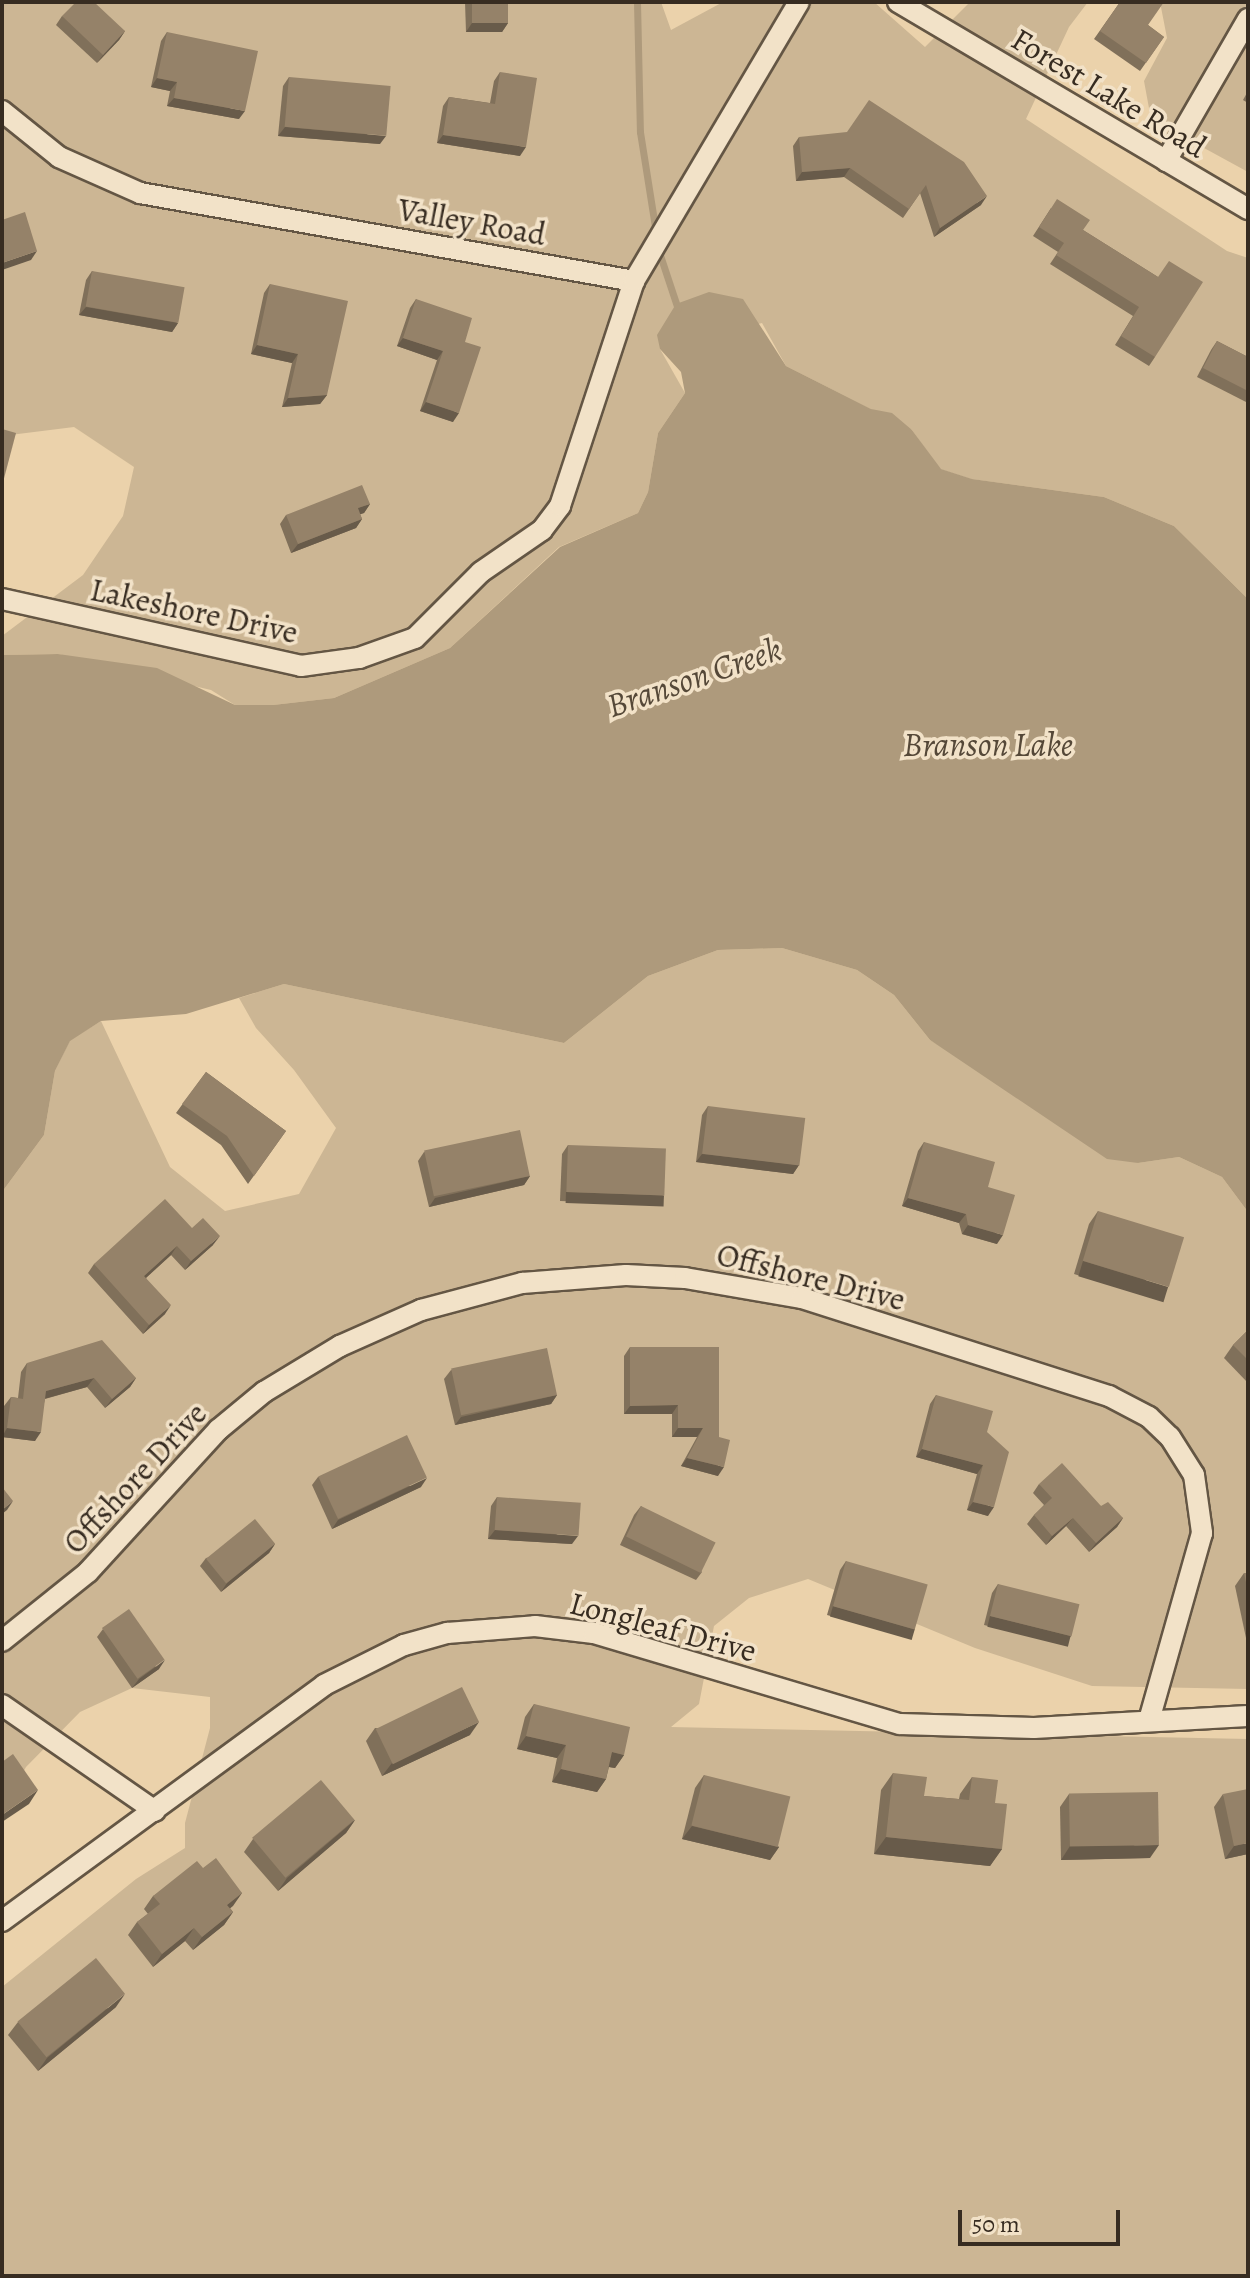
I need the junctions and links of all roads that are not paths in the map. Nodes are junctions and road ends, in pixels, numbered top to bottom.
1 (799, 2) edge
2 (898, 2) edge
3 (1248, 19) edge
4 (2, 111) edge
5 (1166, 161) junction
6 (1248, 209) edge
7 (634, 281) junction
8 (2, 599) edge
9 (2, 1641) edge
10 (2, 1705) edge
11 (1248, 1716) edge
12 (1149, 1720) junction
13 (155, 1811) junction
14 (2, 1921) edge

1 - 7 street
2 - 5 street, Forest Lake Road
3 - 5 street
4 - 7 street, Valley Road
5 - 6 street, Forest Lake Road
7 - 8 street, Lakeshore Drive
9 - 12 street, Offshore Drive
10 - 13 street
11 - 12 street, Longleaf Drive
12 - 13 street, Longleaf Drive
13 - 14 street, Longleaf Drive

